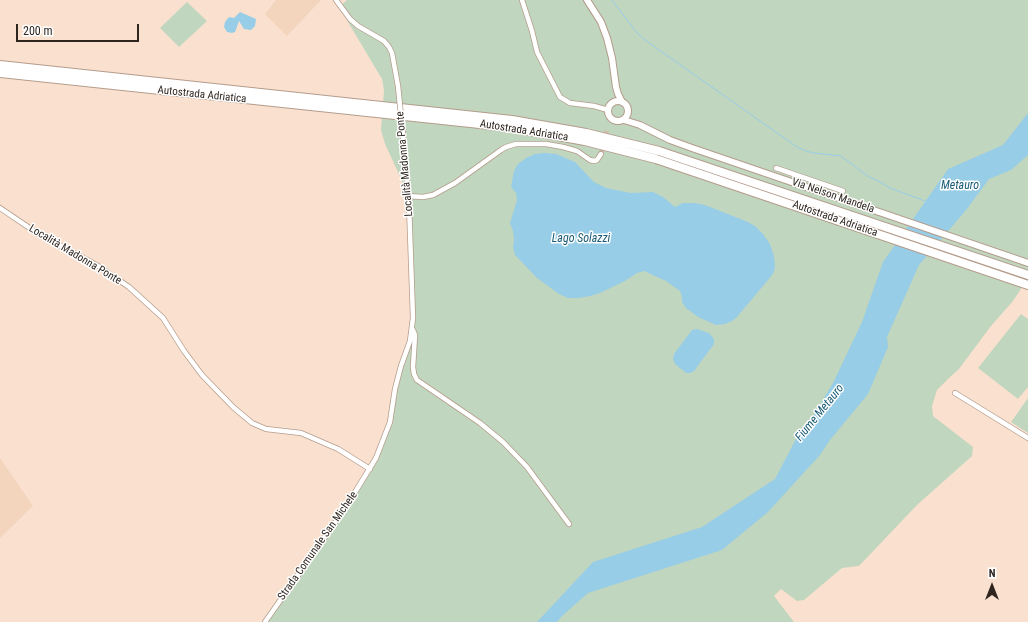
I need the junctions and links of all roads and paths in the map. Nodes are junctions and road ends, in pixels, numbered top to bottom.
1 (336, 0) edge
2 (522, 0) edge
3 (588, 0) edge
4 (0, 64) edge
5 (0, 73) edge
6 (616, 87) junction
7 (622, 102) junction
8 (613, 103) junction
9 (608, 110) junction
10 (629, 112) junction
11 (624, 120) junction
12 (640, 125) junction
13 (601, 154) dead end
14 (776, 168) dead end
15 (843, 191) dead end
16 (408, 196) junction
17 (0, 208) edge
18 (827, 212) junction
19 (1028, 262) edge
20 (1028, 275) edge
21 (1028, 285) edge
22 (413, 330) junction
23 (955, 393) dead end
24 (1028, 438) edge
25 (370, 469) junction
26 (569, 524) dead end
27 (265, 622) edge

1 - 16 street, Località Madonna Ponte, bridge
2 - 9 street
3 - 6 main road
4 - 18 highway, Autostrada Adriatica
5 - 18 highway, Autostrada Adriatica
6 - 7 main road
6 - 8 main road
7 - 8 main road
7 - 10 main road
8 - 9 main road
9 - 11 main road
10 - 11 main road
10 - 12 main road, Via Nelson Mandela
11 - 12 main road, Via Nelson Mandela
12 - 19 main road, Via Nelson Mandela
13 - 16 street
14 - 15 street
16 - 22 street, Località Madonna Ponte
17 - 25 street, Località Madonna Ponte
18 - 20 highway, Autostrada Adriatica
18 - 21 highway, Autostrada Adriatica
22 - 25 street, Località Madonna Ponte
22 - 26 street, Località Madonna Ponte
23 - 24 street
25 - 27 street, Strada Comunale San Michele

